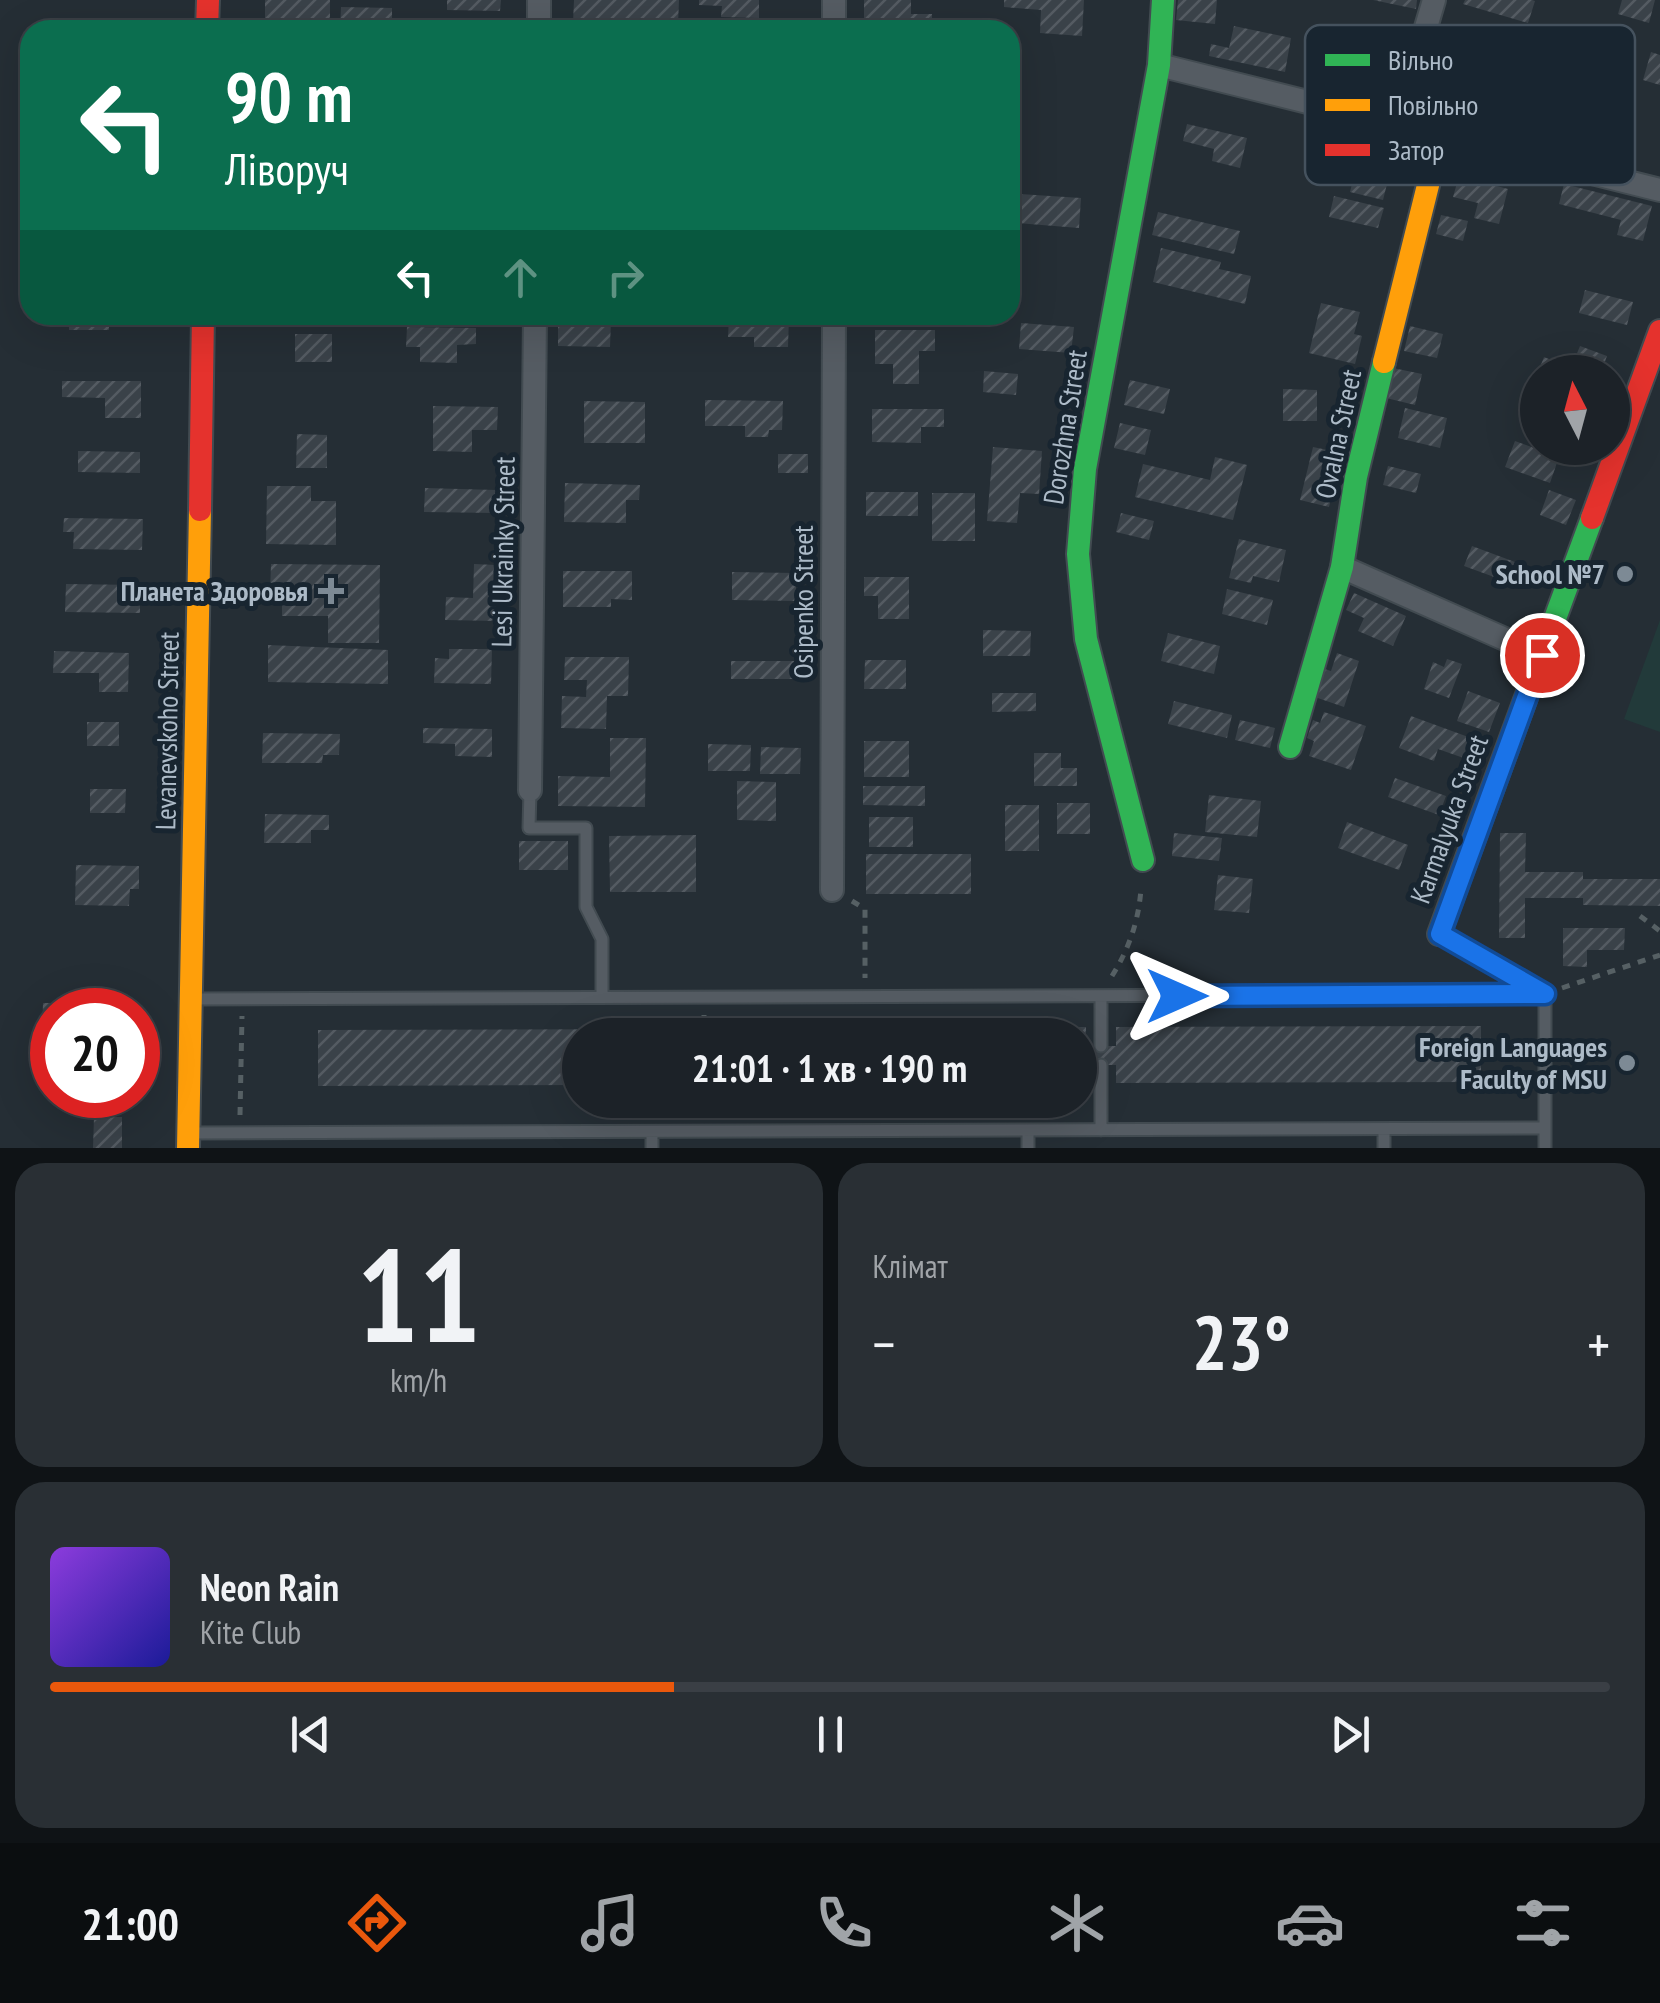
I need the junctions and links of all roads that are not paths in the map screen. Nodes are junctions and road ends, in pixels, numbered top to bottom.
1 (1163, 0) edge
2 (1434, 0) edge
3 (1427, 25) edge
4 (1159, 64) junction
5 (1305, 100) edge
6 (1635, 184) edge
7 (1428, 185) edge
8 (1660, 190) edge
9 (203, 325) edge
10 (536, 325) edge
11 (834, 325) edge
12 (1660, 331) edge
13 (1342, 568) junction
14 (1542, 655) junction
15 (1290, 747) dead end
16 (530, 790) joint
17 (1144, 860) road end
18 (832, 890) dead end
19 (1440, 934) joint
20 (1545, 994) junction
21 (1101, 996) junction
22 (602, 998) junction
23 (193, 999) junction
24 (1101, 1046) dead end
25 (1101, 1065) dead end
26 (1545, 1128) junction
27 (1384, 1129) junction
28 (1028, 1130) junction
29 (1101, 1130) junction
30 (652, 1132) junction
31 (188, 1141) edge
32 (652, 1148) edge
33 (1028, 1148) edge
34 (1384, 1148) edge
35 (1546, 1148) edge

1 - 4 street, Dorozhna Street
2 - 3 street
4 - 5 street
4 - 17 street, Dorozhna Street
6 - 8 street
7 - 13 street, Ovalna Street
9 - 23 street, Levanevskoho Street
10 - 16 street, Lesi Ukrainky Street
11 - 18 street, Osipenko Street
12 - 14 street, Karmalyuka Street
13 - 14 street
13 - 15 street, Ovalna Street
14 - 19 street, Karmalyuka Street
16 - 22 lane
19 - 20 lane
20 - 21 lane
20 - 26 lane
21 - 22 lane
21 - 24 lane
22 - 23 lane
23 - 31 street, Levanevskoho Street
25 - 29 lane
26 - 27 lane
26 - 35 lane
27 - 29 lane
27 - 34 lane
28 - 29 lane
28 - 30 lane
28 - 33 lane
30 - 31 lane
30 - 32 lane

